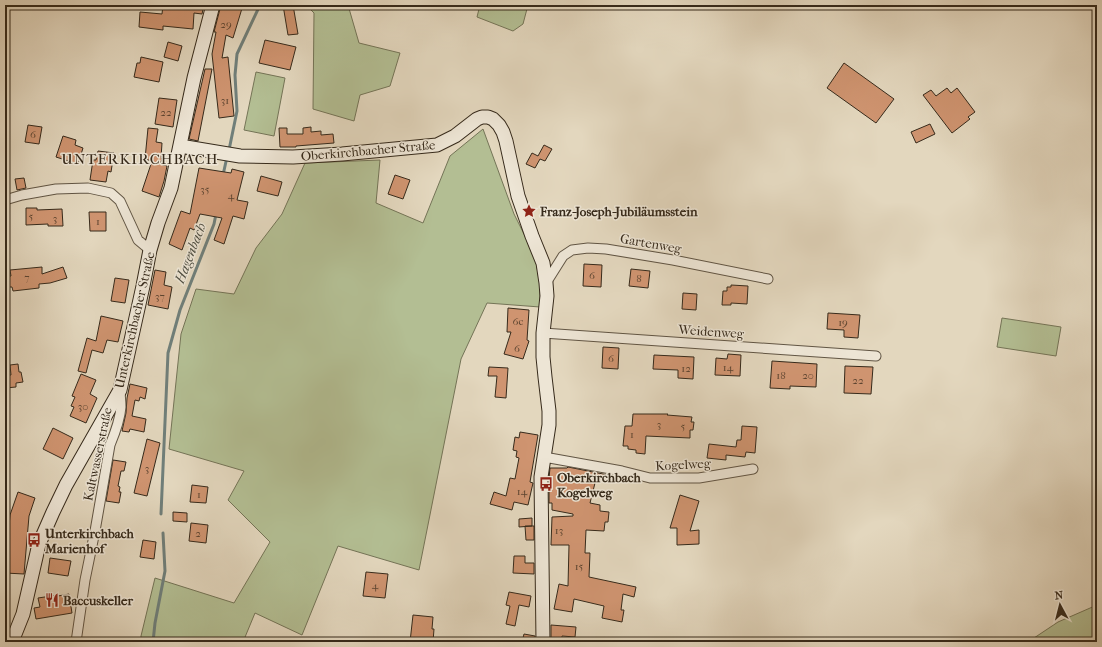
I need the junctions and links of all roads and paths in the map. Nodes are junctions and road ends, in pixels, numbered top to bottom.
1 (212, 5) edge
2 (180, 146) junction
3 (5, 200) edge
4 (150, 250) junction
5 (768, 279) dead end
6 (546, 283) junction
7 (543, 333) junction
8 (876, 356) dead end
9 (120, 390) junction
10 (544, 456) junction
11 (753, 469) dead end
12 (11, 642) edge
13 (76, 642) edge
14 (543, 642) edge

1 - 2 street, Unterkirchbacher Straße
2 - 4 street, Unterkirchbacher Straße
2 - 6 street, Oberkirchbacher Straße
3 - 4 street
4 - 9 street, Unterkirchbacher Straße
5 - 6 street, Gartenweg
6 - 7 street, Oberkirchbacher Straße
7 - 8 street, Weidenweg
7 - 10 street, Oberkirchbacher Straße
9 - 12 street, Unterkirchbacher Straße
9 - 13 street, Kaltwasserstraße
10 - 11 street, Kogelweg
10 - 14 street, Oberkirchbacher Straße

